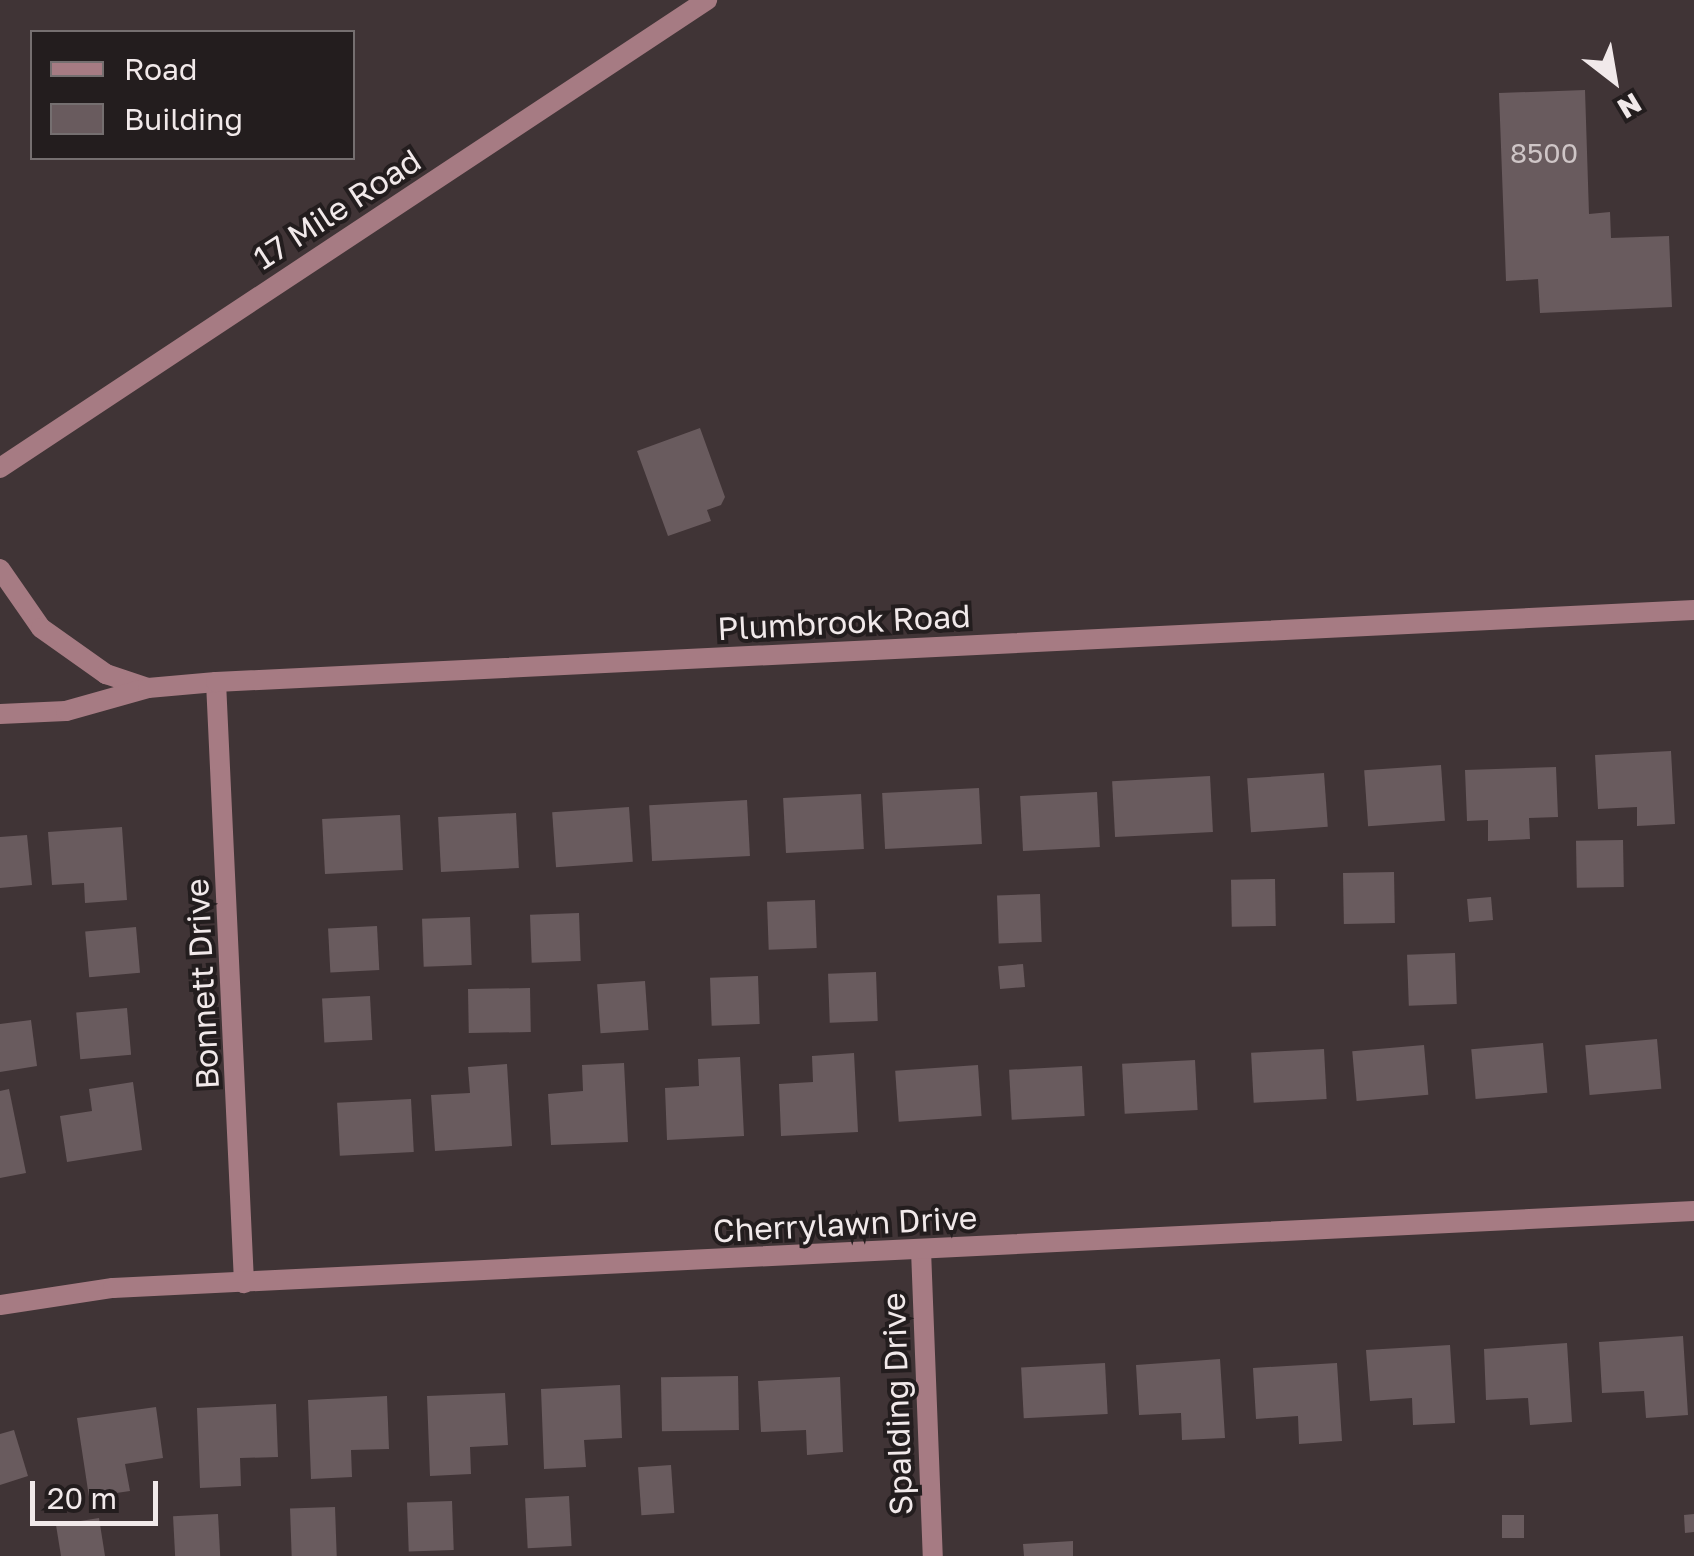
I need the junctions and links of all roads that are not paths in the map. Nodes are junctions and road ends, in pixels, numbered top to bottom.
1 (707, 0) edge
2 (0, 468) edge
3 (0, 569) edge
4 (1694, 610) edge
5 (216, 682) junction
6 (148, 688) junction
7 (0, 714) edge
8 (1694, 1211) edge
9 (921, 1250) junction
10 (244, 1283) junction
11 (0, 1306) edge
12 (934, 1556) edge

1 - 2 street, 17 Mile Road
3 - 6 street
4 - 5 street, Plumbrook Road
5 - 6 street, Plumbrook Road
5 - 10 street, Bonnett Drive
6 - 7 street, Plumbrook Road
8 - 9 street, Cherrylawn Drive
9 - 10 street, Cherrylawn Drive
9 - 12 street, Spalding Drive
10 - 11 street, Cherrylawn Drive

